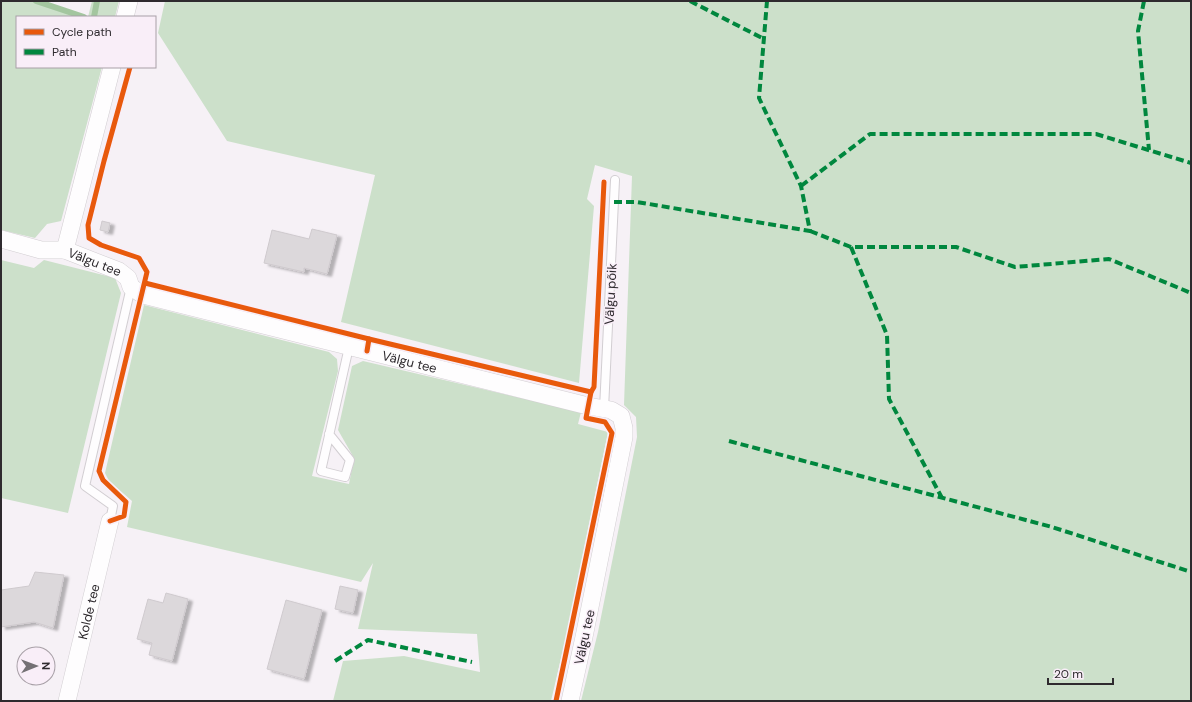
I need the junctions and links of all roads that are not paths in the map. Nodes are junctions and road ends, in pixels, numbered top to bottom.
1 (129, 1) edge
2 (125, 16) edge
3 (112, 68) edge
4 (615, 180) dead end
5 (1, 239) edge
6 (64, 250) junction
7 (131, 287) junction
8 (349, 347) junction
9 (604, 409) junction
10 (329, 434) junction
11 (110, 521) joint
12 (67, 701) edge
13 (570, 701) edge

1 - 2 street
3 - 6 street, Välgu tee
4 - 9 lane, Välgu põik
5 - 6 street
6 - 7 street, Välgu tee
7 - 8 street, Välgu tee
7 - 11 lane
8 - 9 street, Välgu tee
8 - 10 lane
9 - 13 street, Välgu tee
10 - 10 lane
11 - 12 street, Kolde tee

